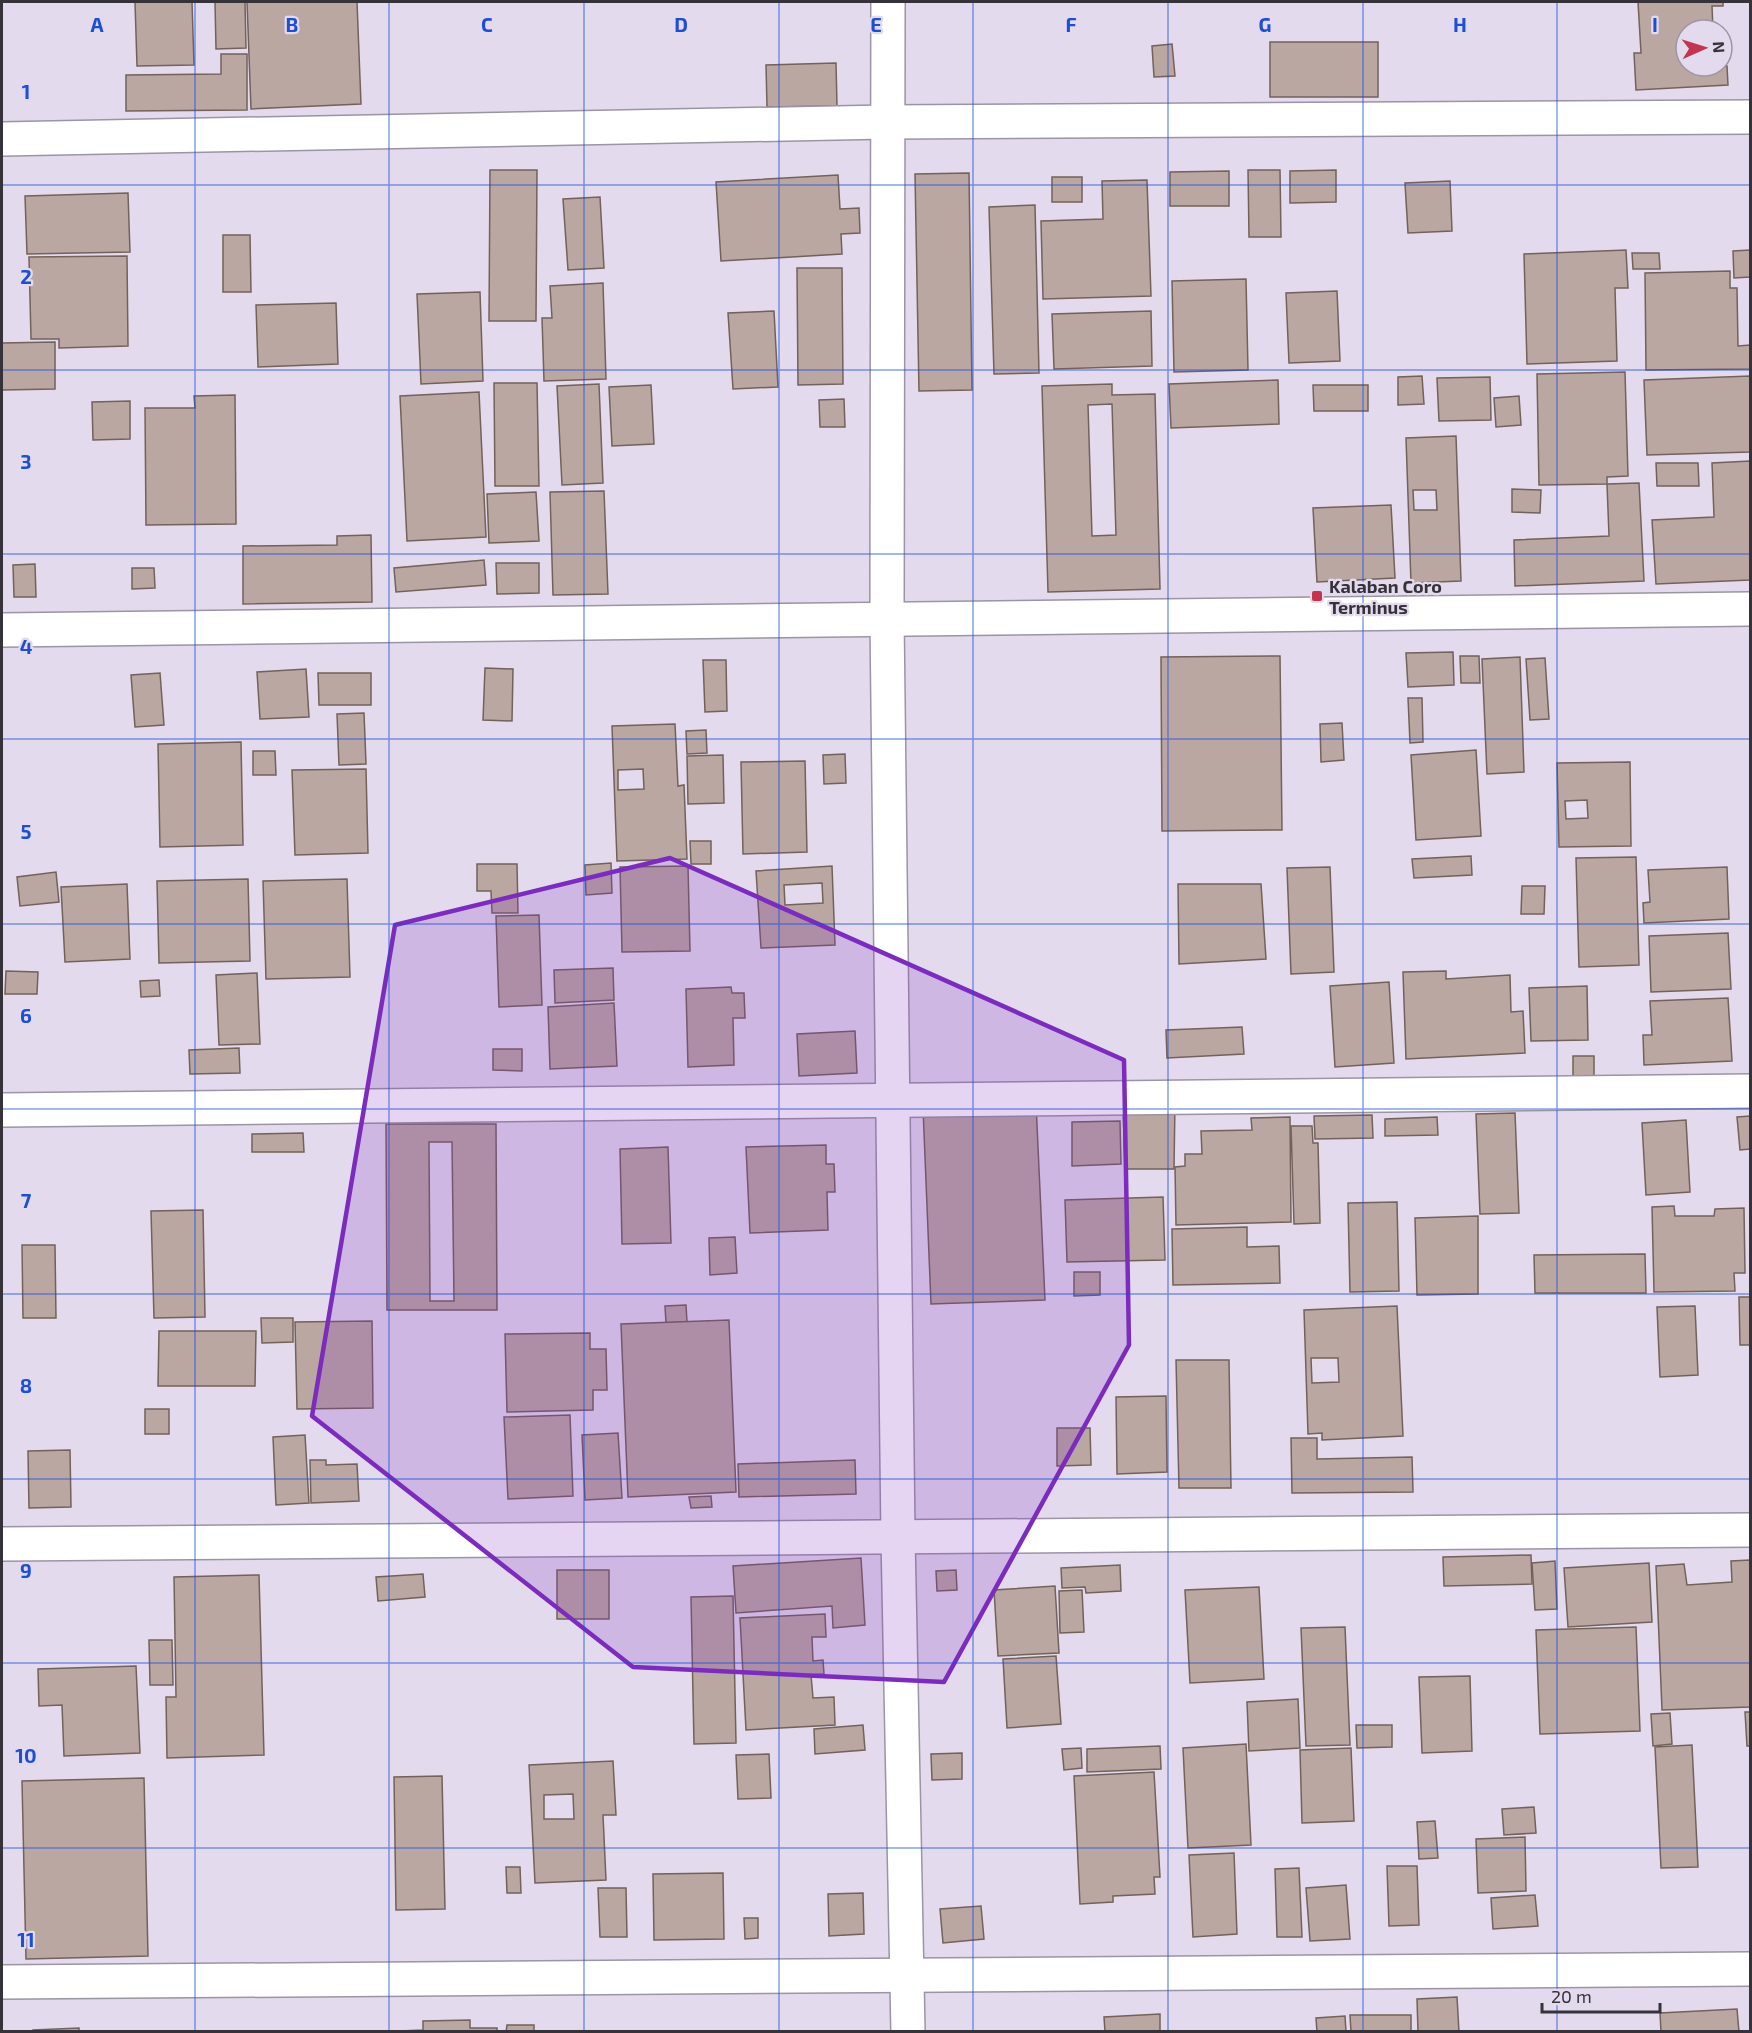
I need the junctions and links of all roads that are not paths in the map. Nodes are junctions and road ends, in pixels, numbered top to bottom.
1 (888, 2) edge
2 (1750, 117) edge
3 (886, 122) junction
4 (2, 139) edge
5 (1750, 609) edge
6 (887, 619) junction
7 (2, 630) edge
8 (1750, 1091) edge
9 (893, 1100) junction
10 (2, 1110) edge
11 (1750, 1530) edge
12 (898, 1537) junction
13 (2, 1545) edge
14 (1750, 1969) edge
15 (907, 1975) junction
16 (2, 1982) edge
17 (908, 2031) edge

1 - 3 street
2 - 3 street
3 - 4 street
3 - 6 street
5 - 6 street
6 - 7 street
6 - 9 street
8 - 9 street
9 - 10 street
9 - 12 street
11 - 12 street
12 - 13 street
12 - 15 street
14 - 15 street
15 - 16 street
15 - 17 street

